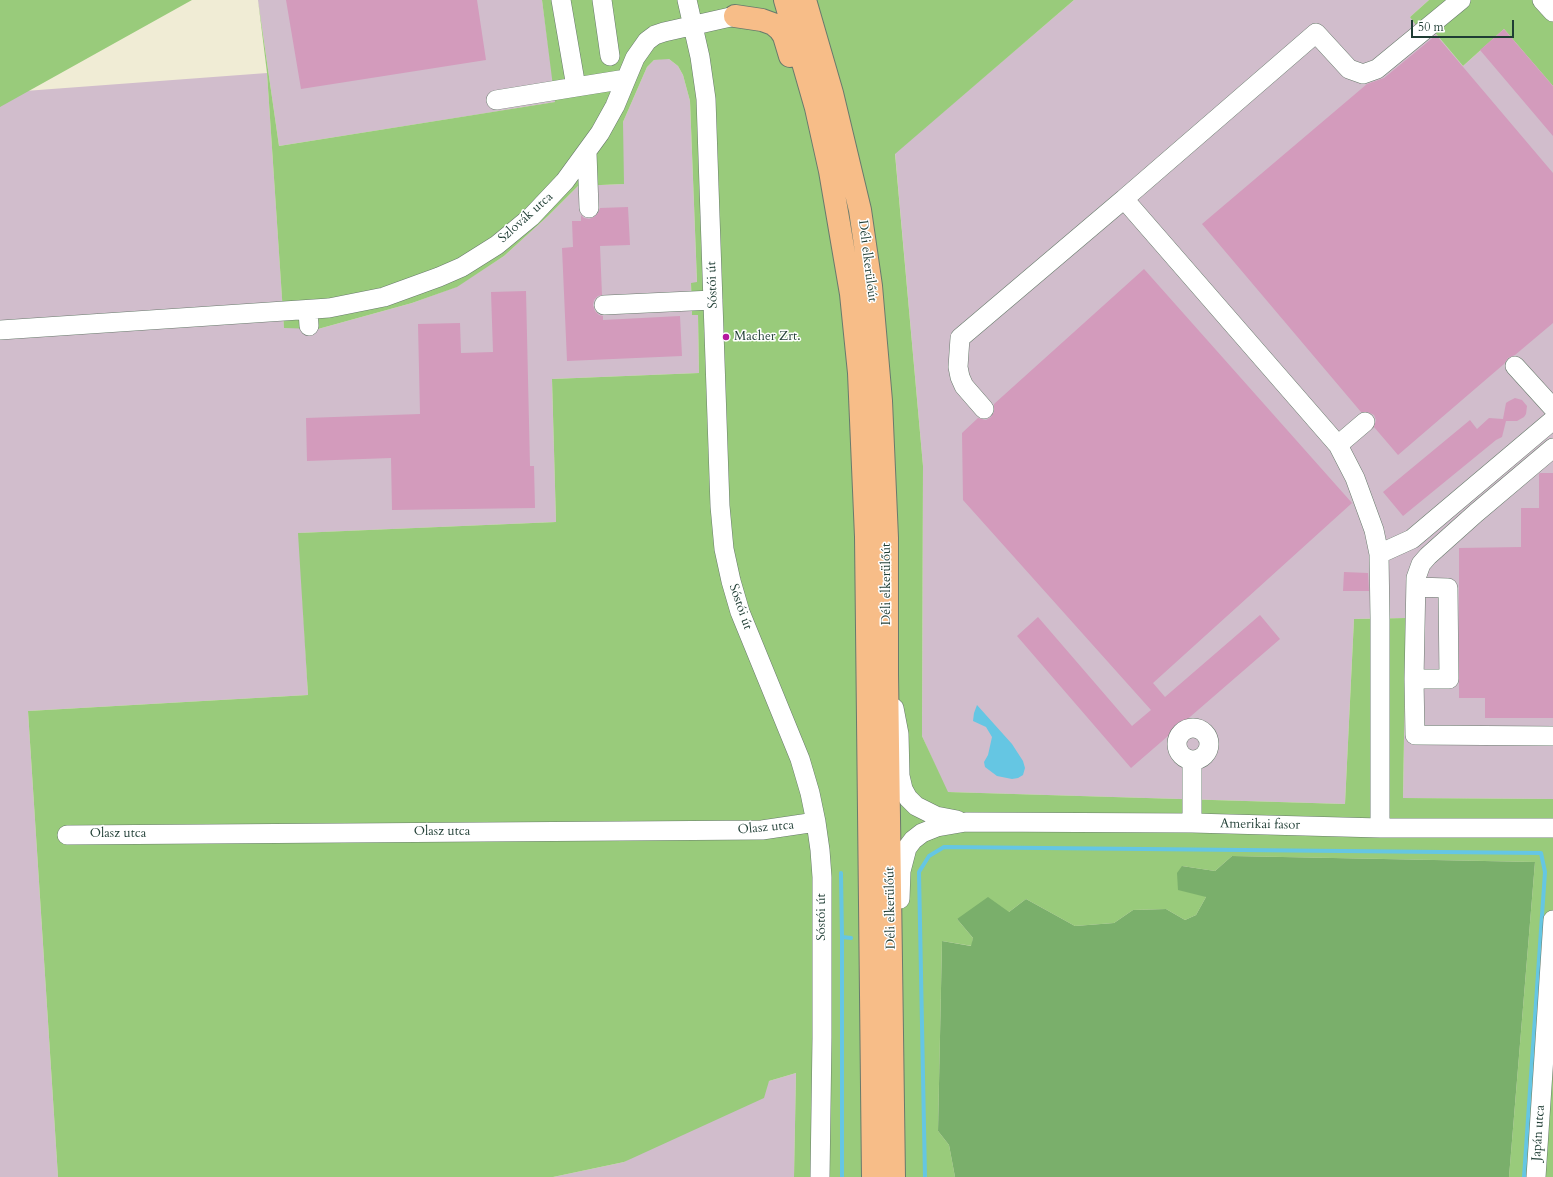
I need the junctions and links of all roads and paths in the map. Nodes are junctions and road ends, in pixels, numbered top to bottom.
1 (561, 0) edge
2 (602, 0) edge
3 (687, 0) edge
4 (755, 0) edge
5 (785, 0) edge
6 (805, 0) edge
7 (1461, 0) edge
8 (1542, 0) edge
9 (1553, 12) edge
10 (735, 16) junction
11 (694, 26) junction
12 (610, 56) dead end
13 (626, 79) junction
14 (576, 87) junction
15 (496, 100) dead end
16 (816, 108) junction
17 (587, 153) junction
18 (1124, 199) junction
19 (589, 208) dead end
20 (713, 300) junction
21 (604, 305) dead end
22 (0, 330) edge
23 (1515, 366) dead end
24 (1553, 408) edge
25 (984, 409) dead end
26 (1553, 420) edge
27 (1365, 422) dead end
28 (1338, 446) junction
29 (1553, 448) edge
30 (1379, 554) junction
31 (1416, 587) junction
32 (887, 674) junction
33 (1414, 679) junction
34 (1553, 736) edge
35 (1192, 760) dead end
36 (816, 822) junction
37 (966, 822) junction
38 (1192, 823) junction
39 (1380, 828) junction
40 (1553, 828) edge
41 (67, 835) dead end
42 (1553, 920) edge
43 (892, 962) junction
44 (820, 1177) edge
45 (873, 1177) edge
46 (894, 1177) edge
47 (1536, 1177) edge

1 - 14 street
2 - 12 street
3 - 11 street
4 - 10 main road
5 - 16 main road, Déli elkerülőút
6 - 32 main road, Déli elkerülőút
7 - 18 street
8 - 9 street
10 - 11 street, Szlovák utca
10 - 16 main road
11 - 13 street, Szlovák utca
11 - 20 street, Sóstói út
13 - 14 street
13 - 17 street, Szlovák utca
14 - 15 street
16 - 45 main road, Déli elkerülőút
17 - 19 street
17 - 22 street, Szlovák utca
18 - 25 street
18 - 28 street
20 - 21 street
20 - 36 street, Sóstói út
23 - 24 street
26 - 30 street
27 - 28 street
28 - 30 street
29 - 31 street
30 - 39 street
31 - 33 street
31 - 33 street
32 - 37 street
32 - 43 main road, Déli elkerülőút
33 - 34 street
35 - 38 street
36 - 41 street, Olasz utca
36 - 44 street, Sóstói út
37 - 38 street, Amerikai fasor
37 - 43 street
38 - 39 street, Amerikai fasor
39 - 40 street, Amerikai fasor
42 - 47 street, Japán utca
43 - 46 main road, Déli elkerülőút

